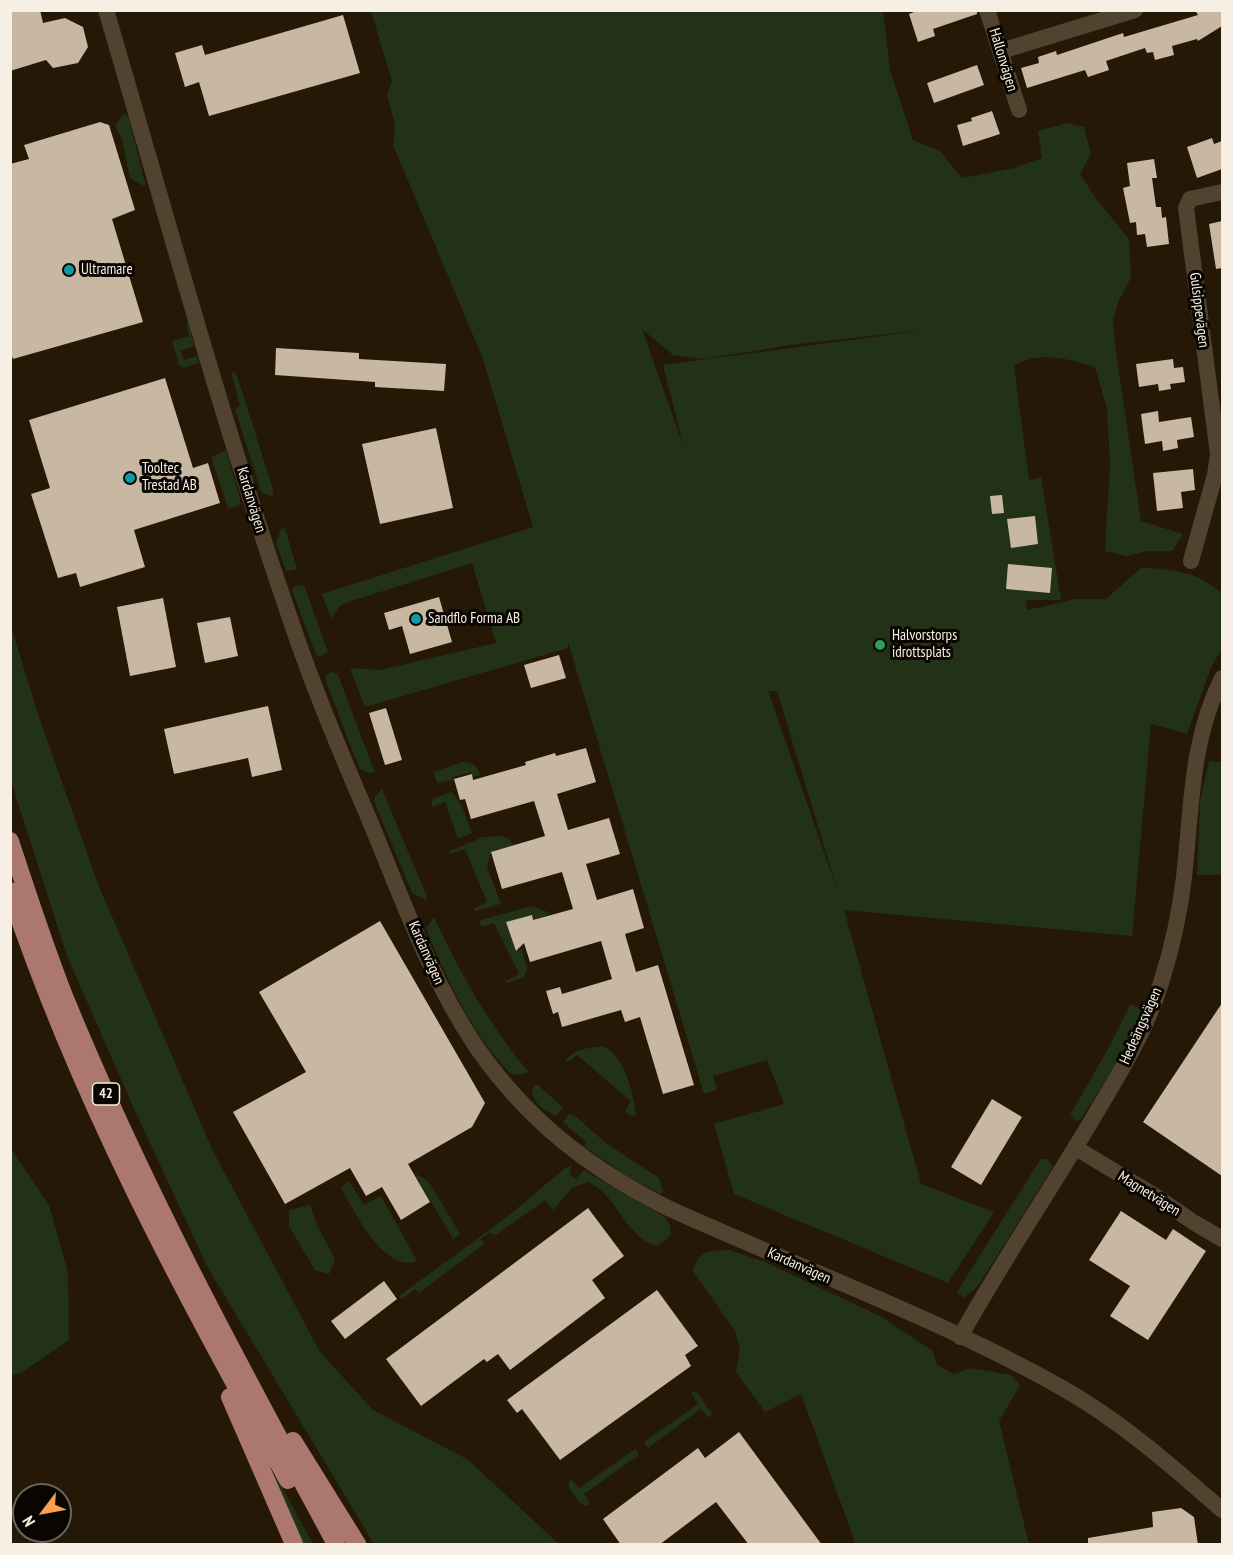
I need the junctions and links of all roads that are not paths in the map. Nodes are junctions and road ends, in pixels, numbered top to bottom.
1 (106, 10) edge
2 (987, 10) edge
3 (1135, 10) edge
4 (1000, 51) junction
5 (1018, 110) dead end
6 (1222, 192) edge
7 (1220, 454) edge
8 (1191, 561) dead end
9 (1222, 678) edge
10 (10, 841) edge
11 (10, 891) edge
12 (1076, 1148) junction
13 (1222, 1239) edge
14 (183, 1290) junction
15 (226, 1336) junction
16 (960, 1337) junction
17 (1222, 1510) edge
18 (294, 1545) edge
19 (323, 1545) edge
20 (336, 1545) edge
21 (357, 1545) edge

1 - 16 street, Kardanvägen
2 - 4 street, Hallonvägen
3 - 4 street
4 - 5 street, Hallonvägen
6 - 7 street, Gulsippevägen
7 - 8 street, Gulsippevägen
9 - 12 street, Hedeängsvägen
10 - 15 main road, 42
11 - 14 main road, 42
12 - 13 street, Magnetvägen
12 - 16 street, Hedeängsvägen
14 - 18 main road
14 - 19 main road, 42
15 - 20 main road, 42
15 - 21 main road
16 - 17 street, Kardanvägen

